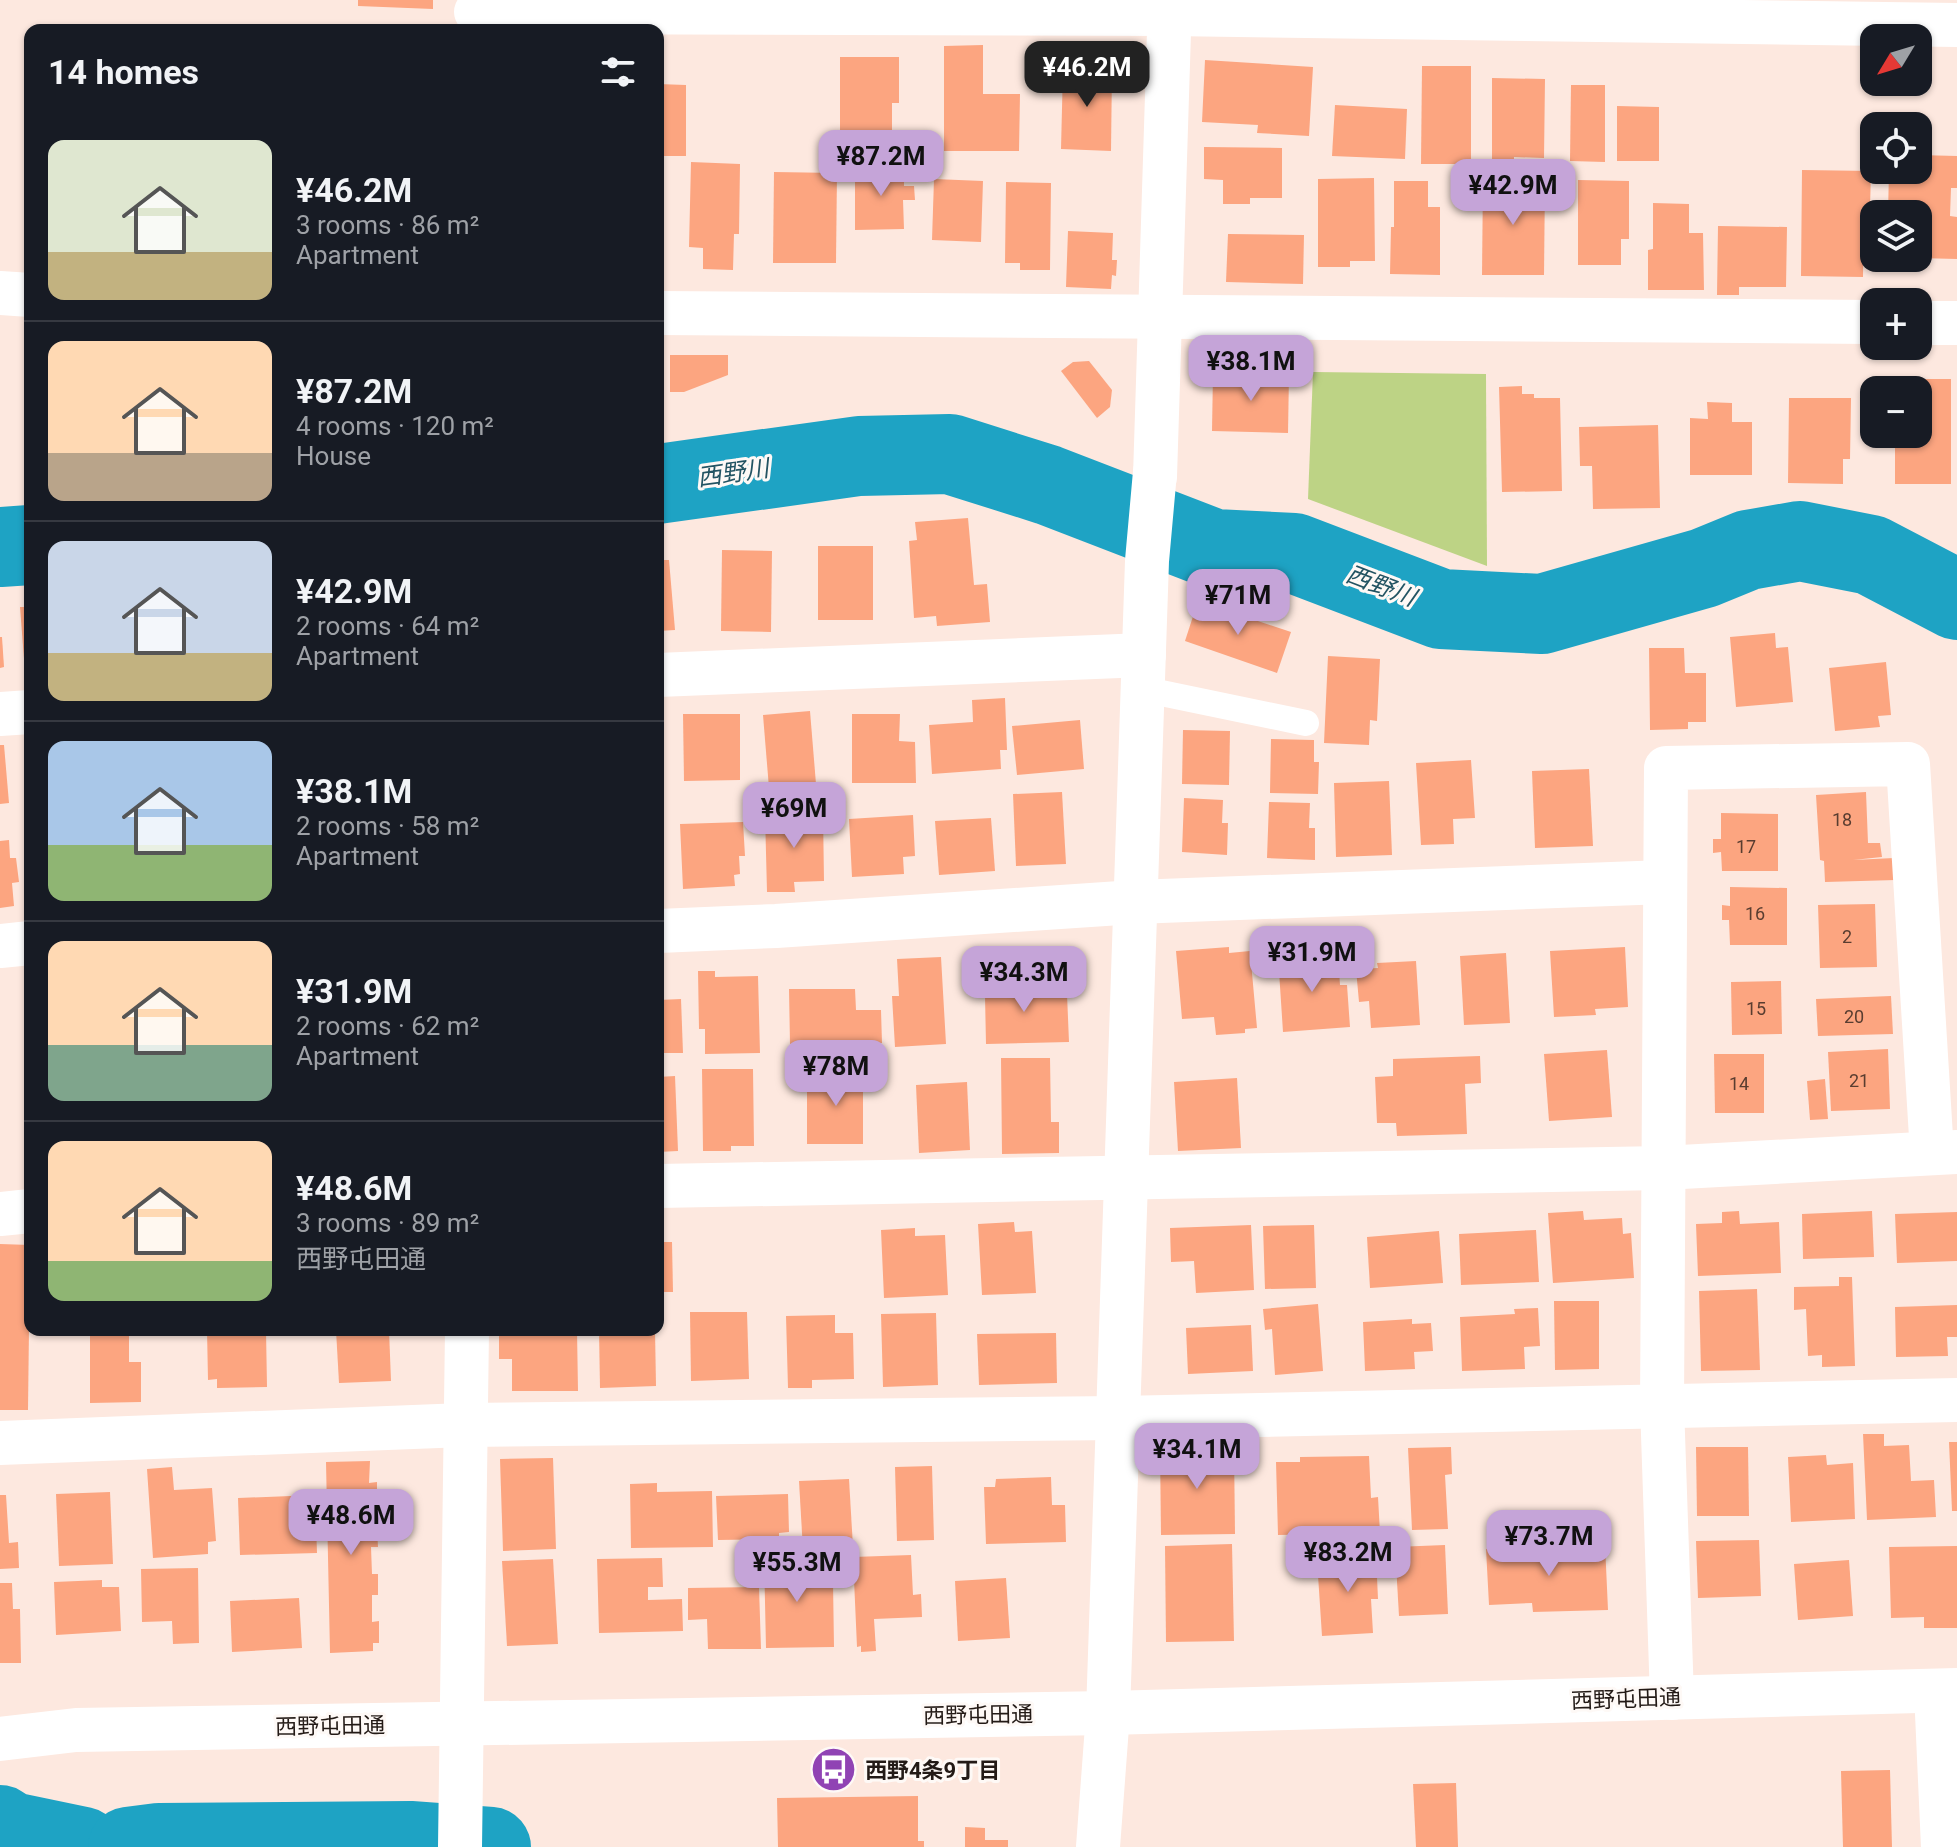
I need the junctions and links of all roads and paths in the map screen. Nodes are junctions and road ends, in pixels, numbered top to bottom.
1 (1170, 7) edge
2 (476, 14) edge
3 (1957, 25) edge
4 (0, 293) edge
5 (24, 295) edge
6 (664, 313) edge
7 (1160, 319) junction
8 (1860, 322) edge
9 (1932, 323) edge
10 (1957, 323) edge
11 (1143, 672) junction
12 (664, 675) edge
13 (24, 712) edge
14 (0, 714) edge
15 (1306, 723) dead end
16 (1665, 882) junction
17 (1135, 902) junction
18 (664, 931) edge
19 (24, 944) edge
20 (0, 946) edge
21 (1945, 1152) edge
22 (1663, 1168) junction
23 (1127, 1178) junction
24 (664, 1186) edge
25 (24, 1212) edge
26 (0, 1214) edge
27 (467, 1336) edge
28 (1957, 1400) edge
29 (1662, 1405) junction
30 (1119, 1418) junction
31 (464, 1425) junction
32 (0, 1443) edge
33 (1947, 1690) edge
34 (1672, 1698) junction
35 (1108, 1713) junction
36 (461, 1724) junction
37 (0, 1739) edge
38 (461, 1826) edge
39 (1098, 1847) edge
40 (1943, 1847) edge

1 - 2 street
1 - 3 street
1 - 7 street
4 - 5 street
6 - 7 street
7 - 8 street
7 - 11 street
9 - 10 street
11 - 12 street
11 - 15 lane
11 - 17 street
13 - 14 street
16 - 17 street
16 - 21 street
16 - 22 street
17 - 18 street
17 - 23 street
19 - 20 street
21 - 22 street
22 - 23 street
22 - 29 street
23 - 24 street
23 - 30 street
25 - 26 street
27 - 31 street
28 - 29 street
29 - 30 street
29 - 34 street
30 - 31 street
30 - 35 street
31 - 32 street
31 - 36 street
33 - 34 street, 西野屯田通
33 - 40 street
34 - 35 street, 西野屯田通
35 - 36 street, 西野屯田通
35 - 39 street
36 - 37 street, 西野屯田通
36 - 38 street

